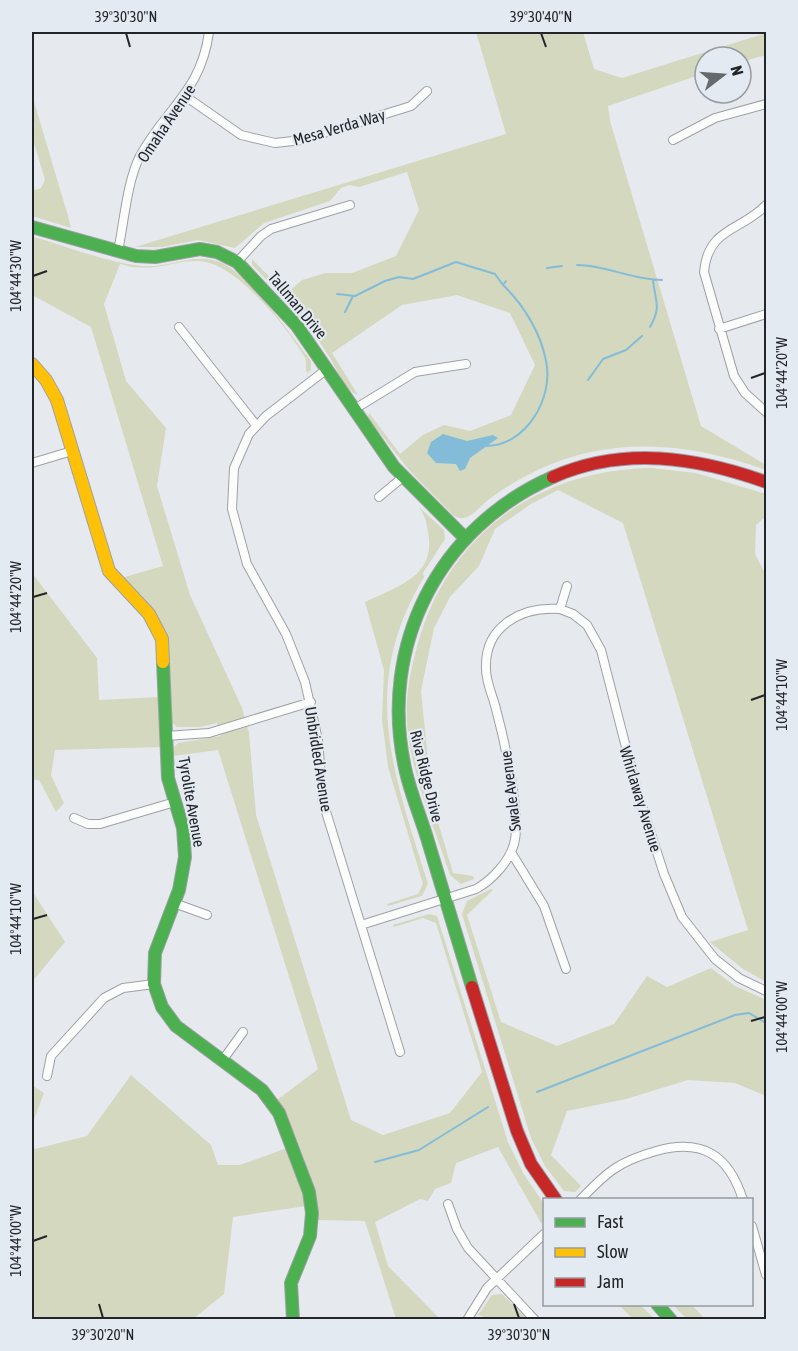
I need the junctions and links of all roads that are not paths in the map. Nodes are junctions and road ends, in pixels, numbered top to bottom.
1 (209, 32) edge
2 (428, 91) dead end
3 (185, 96) junction
4 (766, 104) edge
5 (673, 140) dead end
6 (350, 205) dead end
7 (766, 205) edge
8 (32, 227) edge
9 (118, 251) junction
10 (237, 262) junction
11 (766, 314) edge
12 (179, 327) dead end
13 (719, 329) junction
14 (32, 364) edge
15 (466, 364) dead end
16 (327, 369) junction
17 (353, 410) junction
18 (766, 412) edge
19 (256, 424) junction
20 (72, 451) junction
21 (32, 463) edge
22 (403, 477) junction
23 (766, 482) edge
24 (379, 497) dead end
25 (464, 537) junction
26 (567, 586) dead end
27 (560, 609) junction
28 (311, 702) junction
29 (166, 736) junction
30 (175, 802) junction
31 (74, 818) dead end
32 (511, 852) junction
33 (445, 899) junction
34 (174, 903) junction
35 (207, 915) dead end
36 (361, 925) junction
37 (566, 969) dead end
38 (154, 984) junction
39 (766, 991) edge
40 (243, 1032) dead end
41 (400, 1052) dead end
42 (222, 1061) junction
43 (47, 1076) dead end
44 (555, 1198) edge
45 (582, 1198) edge
46 (742, 1198) edge
47 (448, 1203) dead end
48 (753, 1230) edge
49 (543, 1235) edge
50 (766, 1275) edge
51 (497, 1279) junction
52 (658, 1306) edge
53 (293, 1320) edge
54 (467, 1320) edge
55 (535, 1320) edge
56 (671, 1320) edge

1 - 3 street, Omaha Avenue
2 - 3 street, Mesa Verda Way
3 - 9 street, Omaha Avenue
4 - 5 street
6 - 10 street
7 - 13 street
8 - 9 street, Tallman Drive
9 - 10 street, Tallman Drive
10 - 16 street, Tallman Drive
11 - 13 street
12 - 19 street
13 - 18 street
14 - 20 street, Tyrolite Avenue
15 - 17 street
16 - 17 street, Tallman Drive
16 - 19 street, Unbridled Avenue
17 - 22 street, Tallman Drive
19 - 28 street, Unbridled Avenue
20 - 21 street
20 - 29 street, Tyrolite Avenue
22 - 24 street
22 - 25 street, Tallman Drive
23 - 25 street, Riva Ridge Drive
25 - 33 street, Riva Ridge Drive
26 - 27 street
27 - 32 street, Swale Avenue
27 - 39 street, Whirlaway Avenue
28 - 29 street
28 - 36 street, Unbridled Avenue
29 - 30 street, Tyrolite Avenue
30 - 31 street
30 - 34 street, Tyrolite Avenue
32 - 33 street, Swale Avenue
32 - 37 street
33 - 36 street, Swale Avenue
33 - 44 street, Riva Ridge Drive
34 - 35 street
34 - 38 street, Tyrolite Avenue
36 - 41 street, Unbridled Avenue
38 - 42 street, Tyrolite Avenue
38 - 43 street
40 - 42 street
42 - 53 street, Tyrolite Avenue
45 - 46 street
47 - 51 street
48 - 50 street
49 - 51 street
51 - 54 street
51 - 55 street
52 - 56 street

